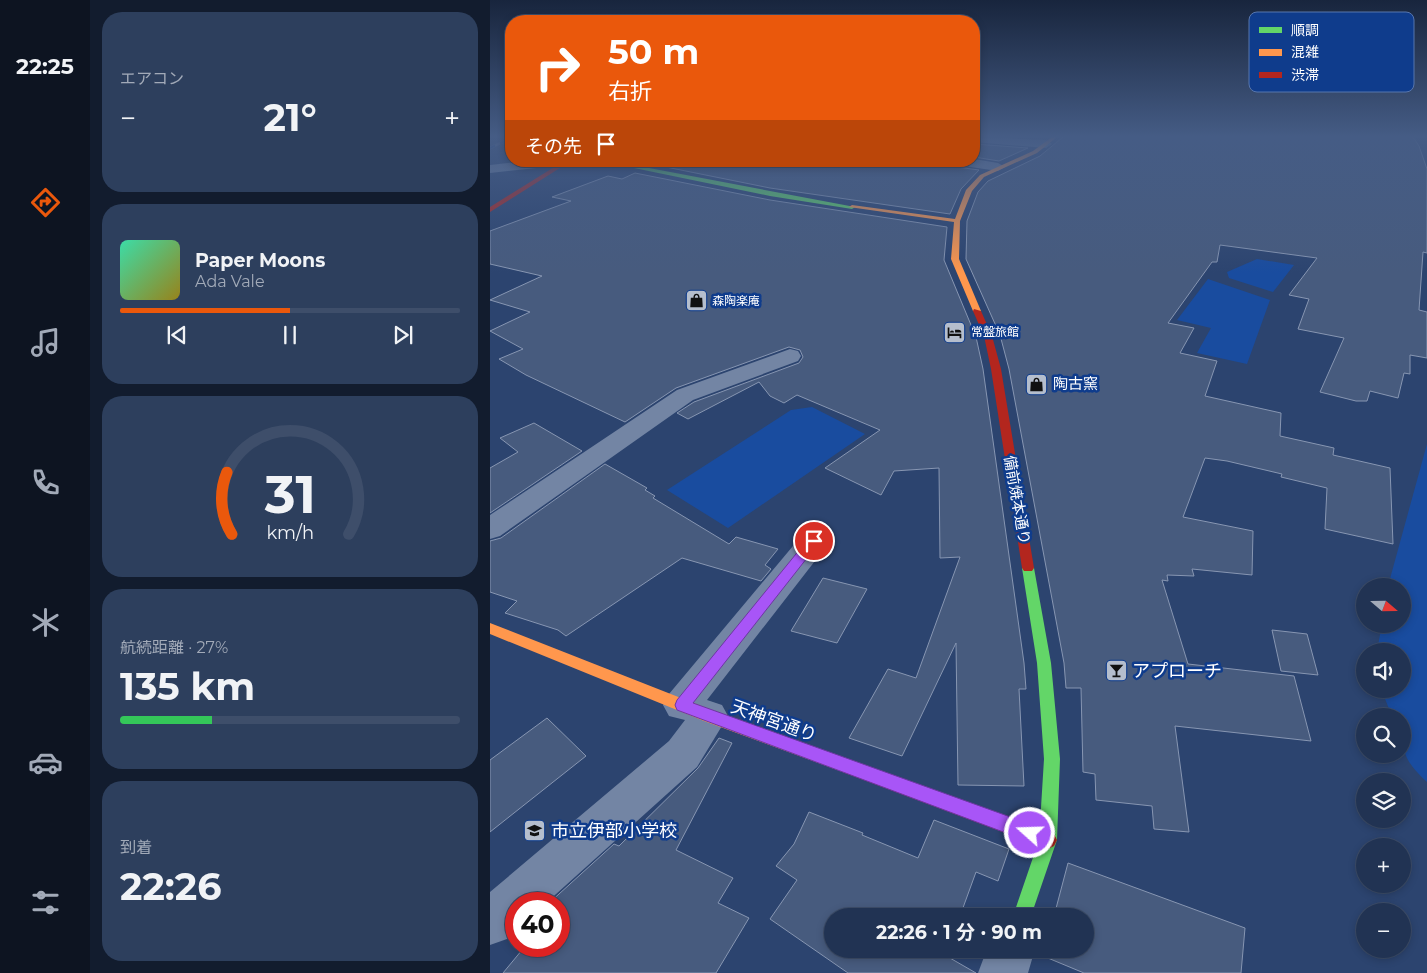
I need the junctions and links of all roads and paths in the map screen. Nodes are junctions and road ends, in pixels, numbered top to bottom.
1 (533, 182) edge
2 (711, 182) edge
3 (976, 182) edge
4 (490, 210) edge
5 (957, 221) junction
6 (790, 356) dead end
7 (490, 529) edge
8 (814, 541) dead end
9 (490, 628) edge
10 (696, 711) junction
11 (1048, 840) junction
12 (1025, 908) edge
13 (490, 922) edge
14 (1008, 958) edge
15 (1003, 973) edge

1 - 4 main road
2 - 5 main road
3 - 5 main road, 備前焼本通り
5 - 11 main road, 備前焼本通り
6 - 7 street
8 - 10 street
9 - 10 main road, 天神宮通り
10 - 11 main road, 天神宮通り
10 - 13 street
11 - 12 main road, 備前焼本通り
14 - 15 street

